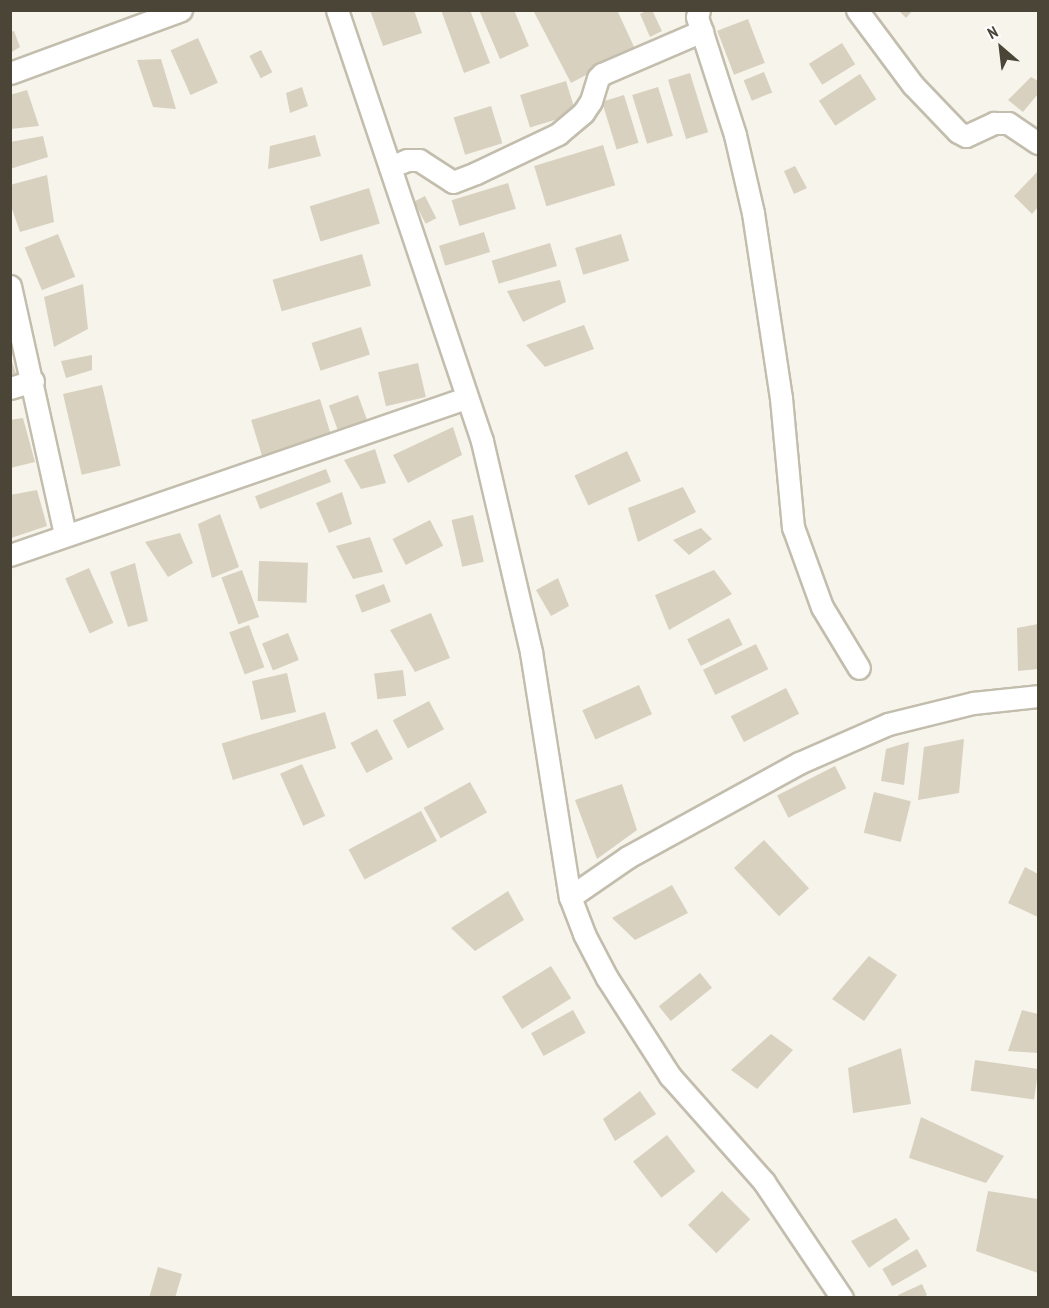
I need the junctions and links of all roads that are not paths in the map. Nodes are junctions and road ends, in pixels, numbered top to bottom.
1 (181, 10) edge
2 (337, 10) edge
3 (857, 10) edge
4 (700, 21) edge
5 (10, 73) edge
6 (1038, 143) edge
7 (390, 167) junction
8 (10, 286) edge
9 (33, 381) junction
10 (10, 388) edge
11 (466, 398) junction
12 (64, 535) junction
13 (10, 555) edge
14 (859, 668) dead end
15 (1038, 696) edge
16 (570, 897) junction
17 (842, 1298) edge

1 - 5 street
2 - 7 street
3 - 6 street
4 - 7 street
4 - 14 street
7 - 11 street
8 - 9 street
9 - 10 street
9 - 12 street
11 - 12 street
11 - 16 street
12 - 13 street
15 - 16 street
16 - 17 street

